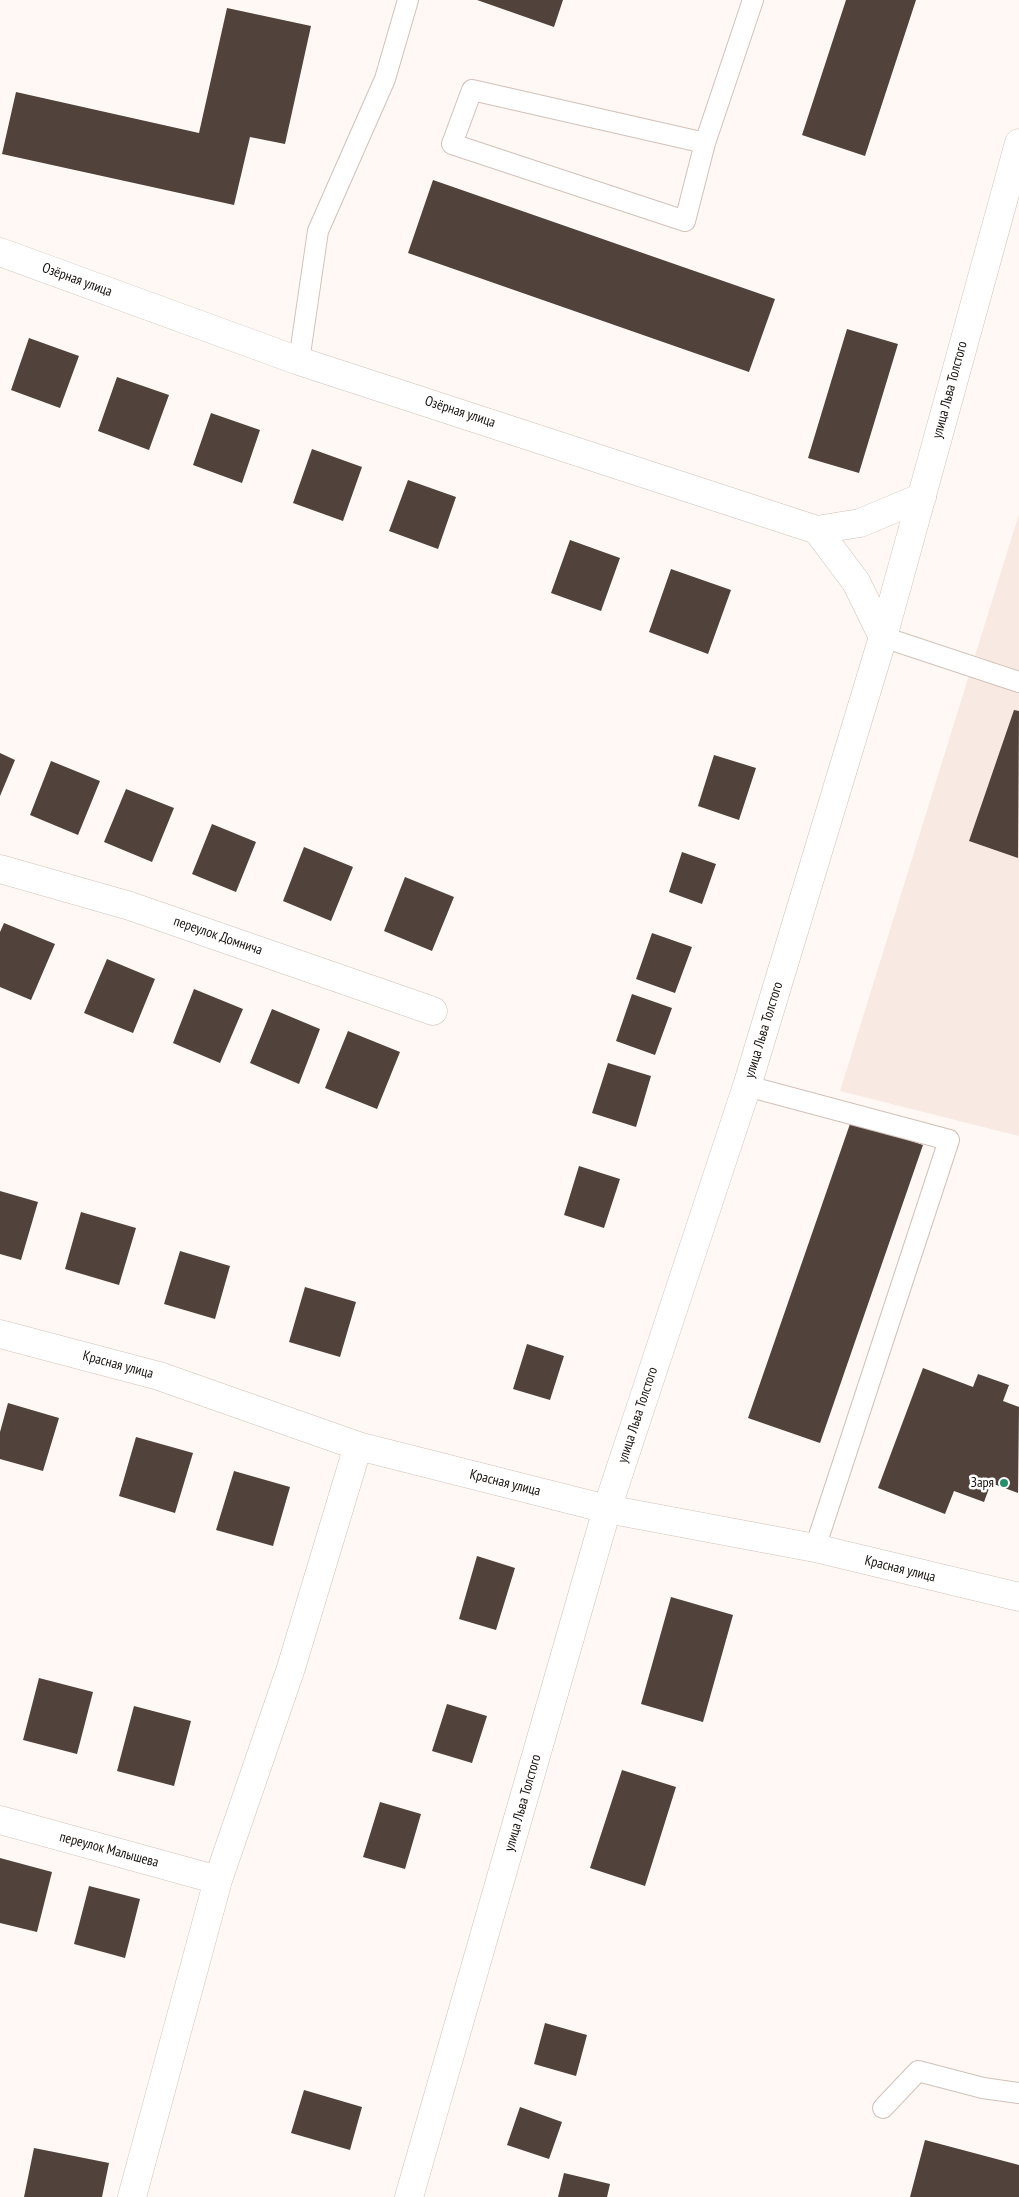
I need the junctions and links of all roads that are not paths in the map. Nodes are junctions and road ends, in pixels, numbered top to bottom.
1 (408, 0) edge
2 (753, 0) edge
3 (705, 143) junction
4 (1019, 144) edge
5 (0, 252) edge
6 (299, 361) junction
7 (922, 497) junction
8 (817, 530) junction
9 (883, 637) junction
10 (1019, 682) edge
11 (0, 869) edge
12 (433, 1011) dead end
13 (747, 1086) junction
14 (0, 1334) edge
15 (358, 1446) junction
16 (607, 1509) junction
17 (815, 1548) junction
18 (1019, 1597) edge
19 (0, 1820) edge
20 (218, 1880) junction
21 (1019, 2094) edge
22 (883, 2108) dead end
23 (132, 2197) edge
24 (409, 2197) edge

1 - 6 lane
2 - 3 lane
3 - 3 lane
4 - 7 street, улица Льва Толстого
5 - 6 street, Озёрная улица
6 - 8 street, Озёрная улица
7 - 8 street, Озёрная улица
7 - 9 street, улица Льва Толстого
8 - 9 street
9 - 10 lane
9 - 13 street, улица Льва Толстого
11 - 12 street, переулок Домнича
13 - 16 street, улица Льва Толстого
13 - 17 lane
14 - 15 street, Красная улица
15 - 16 street, Красная улица
15 - 20 street
16 - 17 street, Красная улица
16 - 24 street, улица Льва Толстого
17 - 18 street, Красная улица
19 - 20 street, переулок Малышева
20 - 23 street
21 - 22 lane

